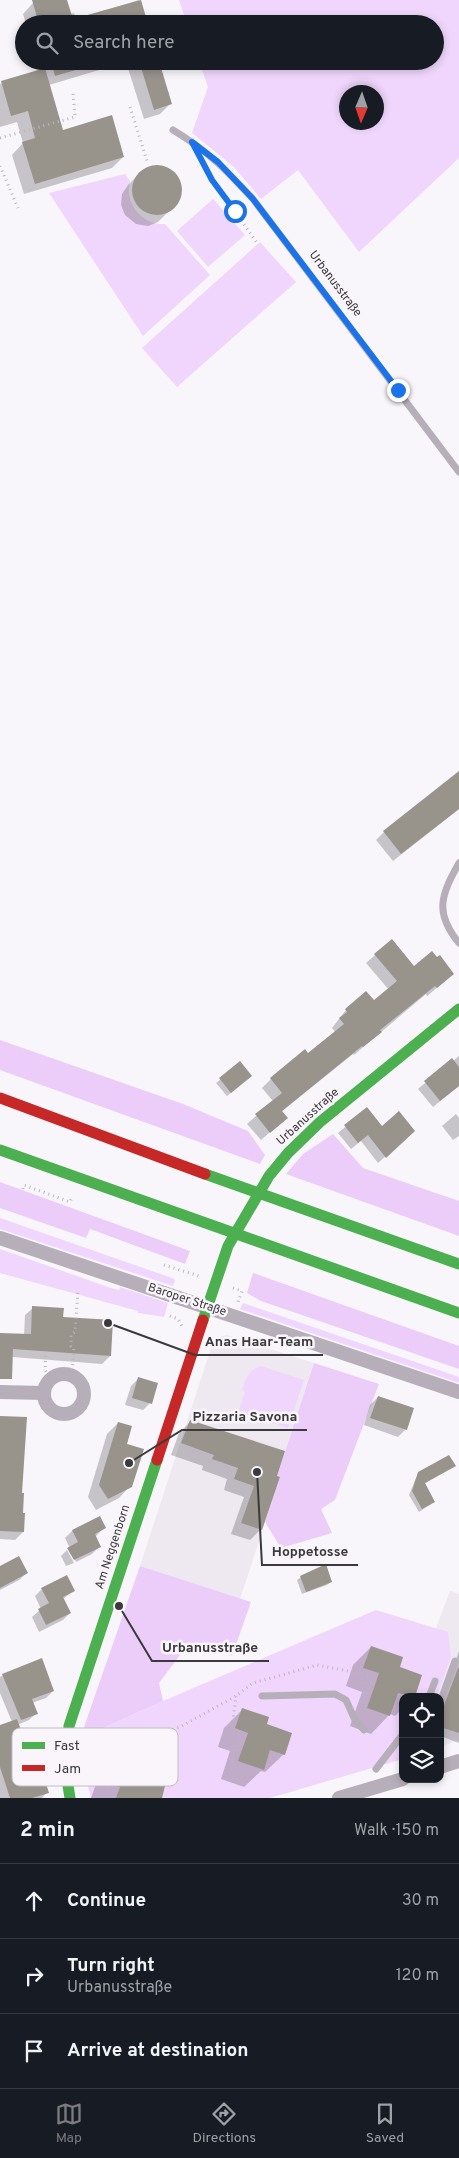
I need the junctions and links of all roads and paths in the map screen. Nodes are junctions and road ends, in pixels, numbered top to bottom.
1 (73, 93) dead end
2 (130, 107) dead end
3 (173, 130) dead end
4 (0, 138) edge
5 (147, 161) dead end
6 (204, 164) dead end
7 (0, 166) edge
8 (18, 208) dead end
9 (257, 243) dead end
10 (459, 472) edge
11 (459, 864) edge
12 (459, 943) edge
13 (459, 1009) edge
14 (0, 1098) edge
15 (0, 1150) edge
16 (0, 1238) edge
17 (459, 1264) edge
18 (164, 1265) dead end
19 (185, 1272) dead end
20 (78, 1290) dead end
21 (207, 1307) junction
22 (459, 1313) edge
23 (46, 1351) dead end
24 (72, 1375) junction
25 (51, 1378) junction
26 (0, 1392) edge
27 (459, 1392) edge
28 (44, 1393) junction
29 (455, 1661) dead end
30 (369, 1675) dead end
31 (434, 1681) dead end
32 (430, 1693) edge
33 (444, 1693) edge
34 (236, 1696) dead end
35 (262, 1696) dead end
36 (355, 1720) junction
37 (69, 1728) edge
38 (364, 1730) dead end
39 (400, 1738) edge
40 (459, 1762) edge
41 (229, 1765) dead end
42 (444, 1766) edge
43 (376, 1769) dead end
44 (399, 1779) edge
45 (100, 1786) edge
46 (119, 1790) dead end
47 (339, 1798) edge

1 - 4 path
2 - 5 path
3 - 10 lane, Urbanusstraße
6 - 9 path
7 - 8 path
11 - 12 lane
13 - 21 main road, Urbanusstraße
14 - 17 main road
15 - 22 main road
16 - 21 street, Baroper Straße
18 - 19 path
20 - 24 path
21 - 27 street, Baroper Straße
21 - 37 main road, Am Neggenborn
23 - 25 path
24 - 25 street
24 - 28 street
25 - 28 street
26 - 28 street
29 - 33 lane
30 - 36 path
31 - 32 lane
34 - 41 path
35 - 36 lane
36 - 38 lane
39 - 43 lane
40 - 42 street
44 - 47 street
45 - 46 path

